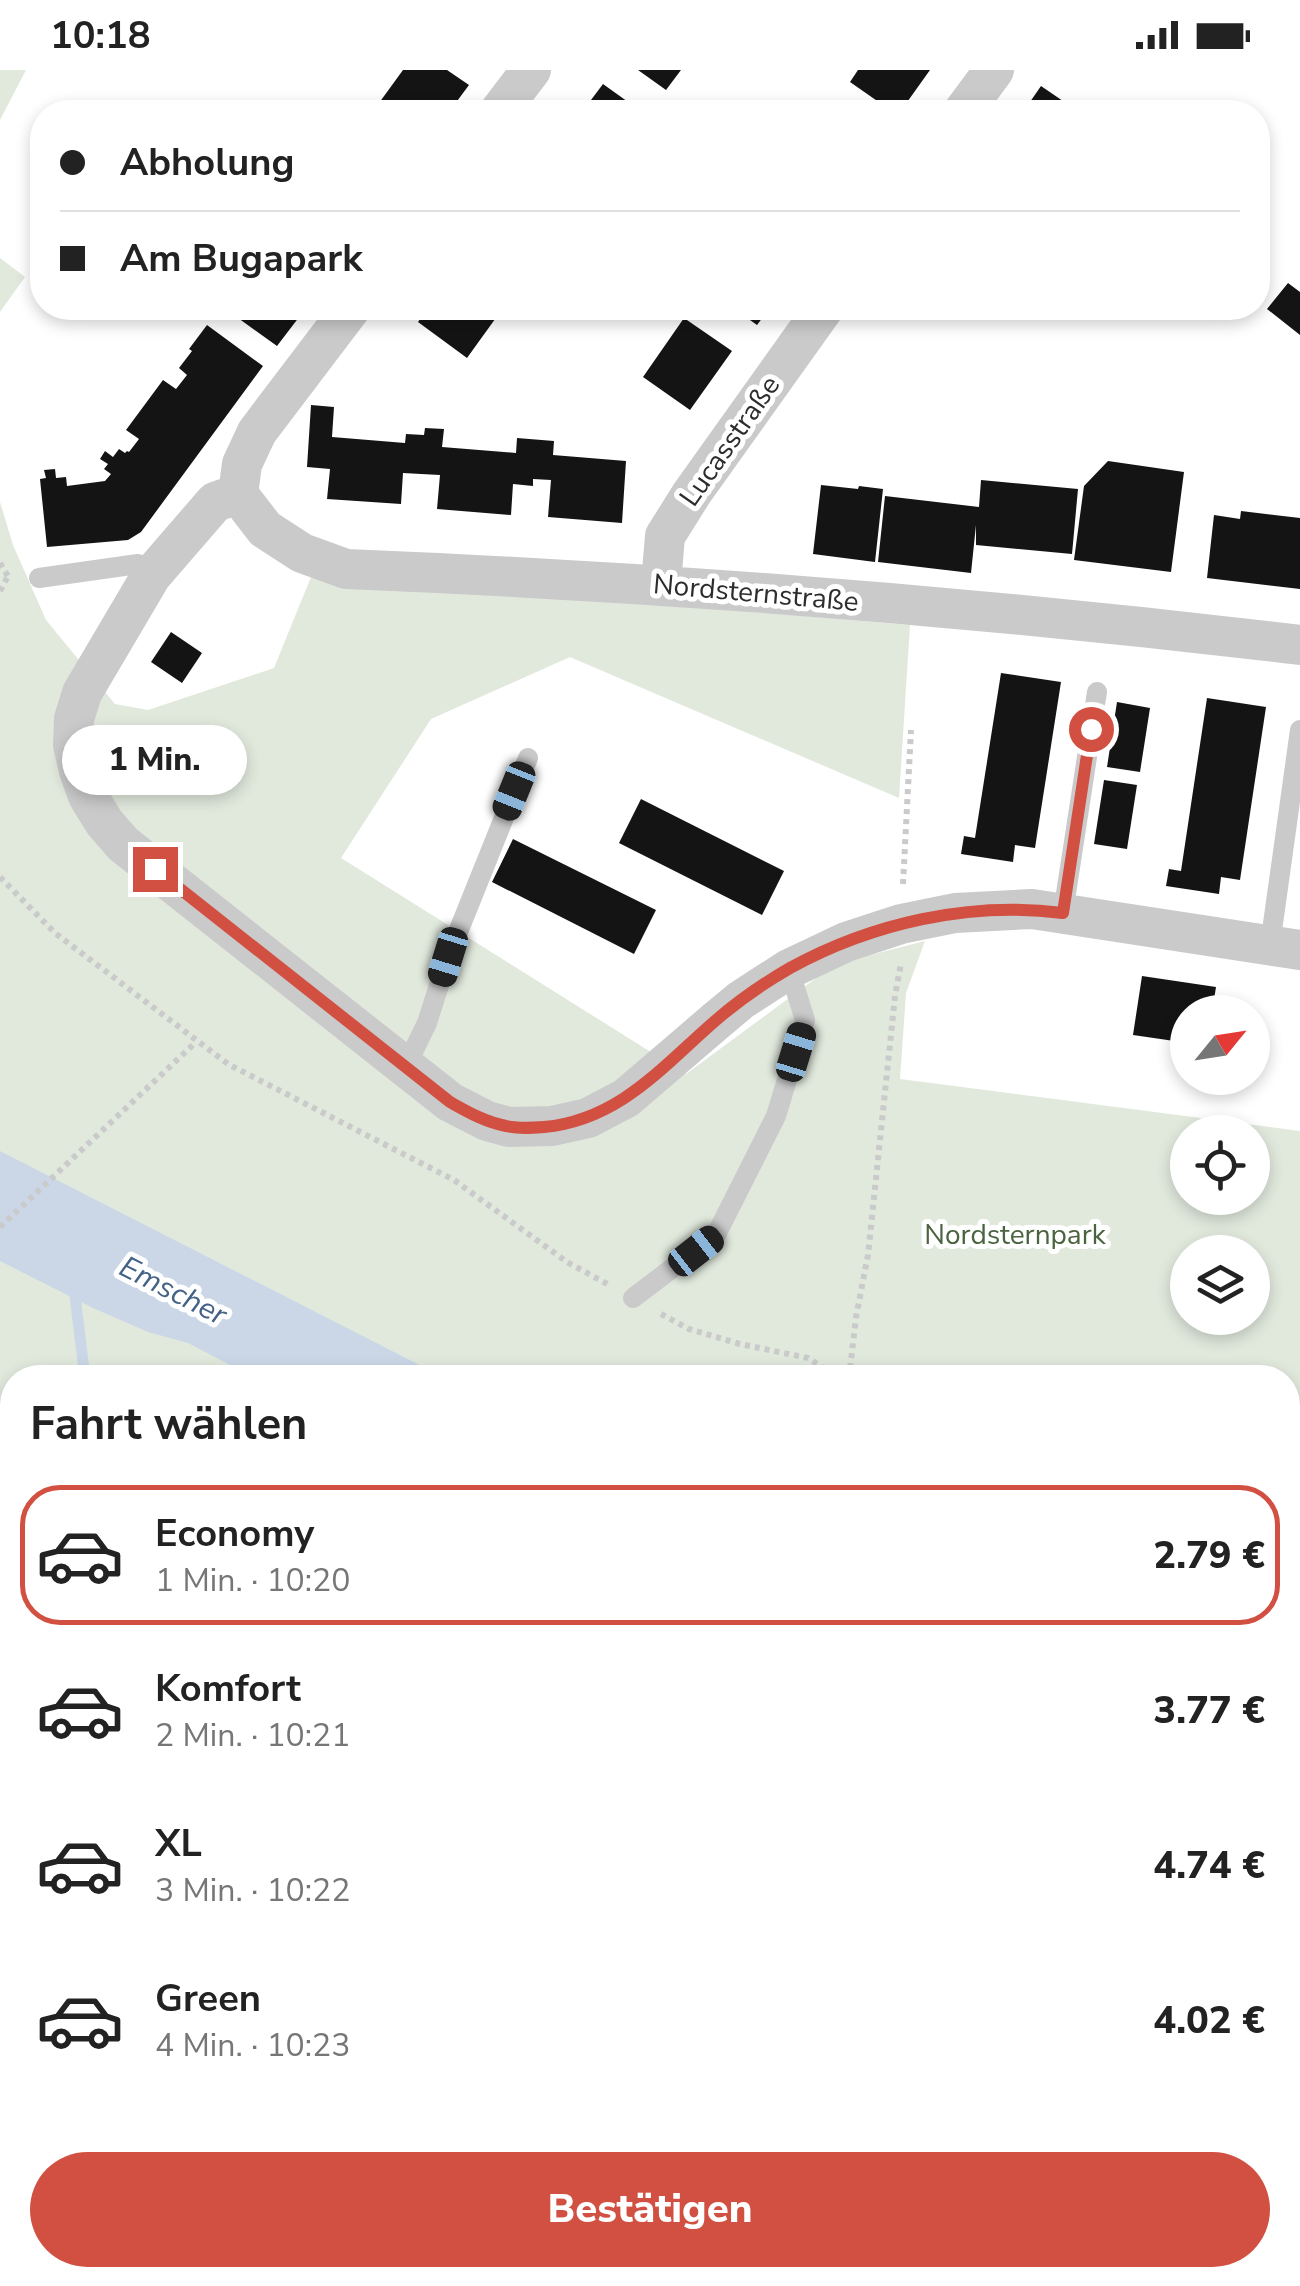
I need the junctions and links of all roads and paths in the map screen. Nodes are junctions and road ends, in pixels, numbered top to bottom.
1 (531, 70) edge
2 (994, 70) edge
3 (508, 100) edge
4 (972, 100) edge
5 (342, 320) edge
6 (815, 320) edge
7 (238, 494) junction
8 (151, 576) junction
9 (8, 578) dead end
10 (39, 578) dead end
11 (661, 584) junction
12 (0, 591) edge
13 (1300, 645) edge
14 (1097, 692) dead end
15 (912, 730) dead end
16 (1300, 730) edge
17 (528, 758) dead end
18 (0, 878) edge
19 (1063, 913) junction
20 (905, 923) junction
21 (1285, 948) edge
22 (790, 969) junction
23 (196, 1042) junction
24 (405, 1068) junction
25 (0, 1227) edge
26 (632, 1298) junction
27 (819, 1365) edge
28 (850, 1365) edge

1 - 3 street
2 - 4 street
5 - 7 street
6 - 11 street, Lucasstraße
7 - 8 street
7 - 11 street, Nordsternstraße
8 - 10 lane
8 - 24 street
9 - 12 path
11 - 13 street, Nordsternstraße
14 - 19 lane
15 - 20 path
16 - 21 lane
17 - 24 lane
18 - 23 path
19 - 20 street
19 - 21 street
20 - 22 street
20 - 28 path
22 - 24 street
22 - 26 lane
23 - 25 path
23 - 26 path
26 - 27 path

